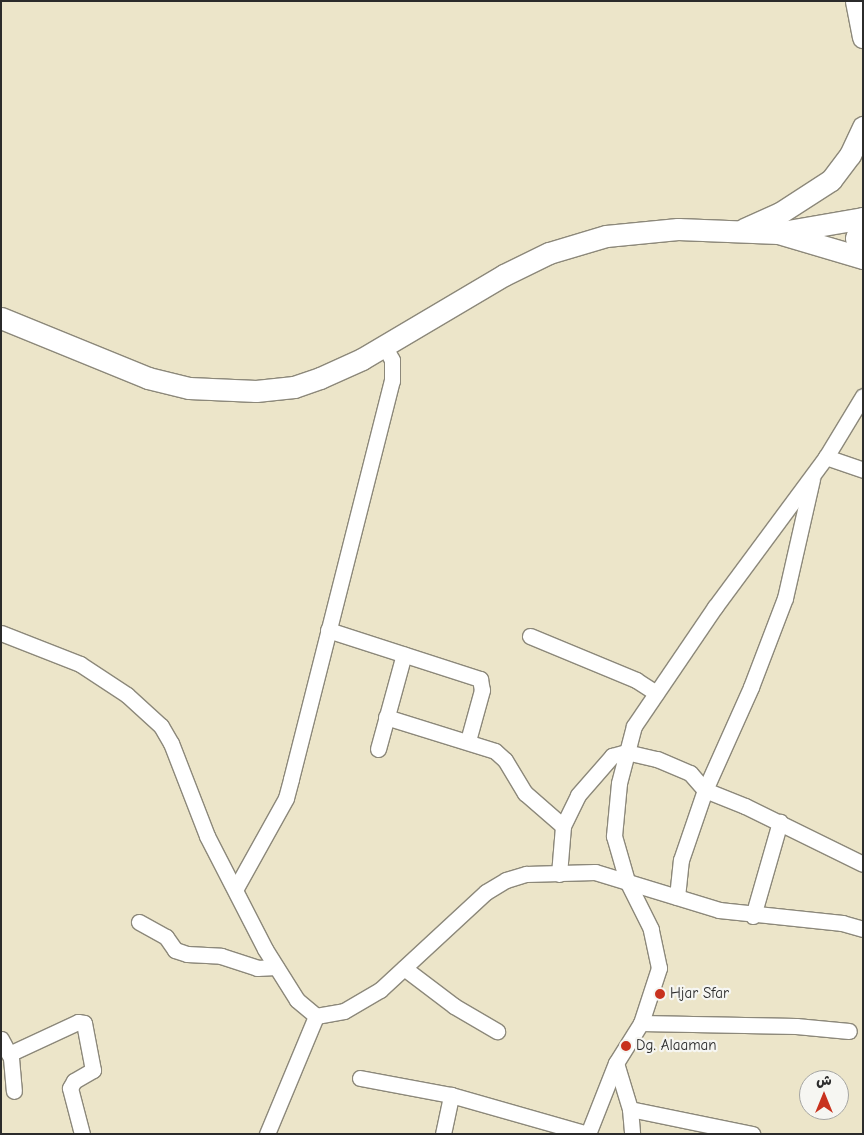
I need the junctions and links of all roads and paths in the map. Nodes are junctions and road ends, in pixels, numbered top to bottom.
1 (856, 1) edge
2 (863, 37) edge
3 (863, 127) edge
4 (863, 218) edge
5 (741, 230) junction
6 (778, 233) junction
7 (863, 258) edge
8 (1, 318) edge
9 (384, 345) junction
10 (863, 396) edge
11 (826, 457) junction
12 (863, 470) edge
13 (814, 474) junction
14 (328, 630) junction
15 (1, 633) edge
16 (530, 636) dead end
17 (404, 654) junction
18 (656, 693) junction
19 (386, 717) junction
20 (468, 741) junction
21 (378, 749) dead end
22 (626, 752) junction
23 (705, 790) junction
24 (780, 822) junction
25 (563, 826) junction
26 (863, 864) edge
27 (559, 874) junction
28 (627, 881) junction
29 (236, 888) junction
30 (677, 897) junction
31 (753, 916) junction
32 (139, 922) dead end
33 (863, 929) edge
34 (276, 967) junction
35 (404, 968) junction
36 (316, 1016) junction
37 (641, 1023) junction
38 (497, 1031) dead end
39 (849, 1031) dead end
40 (1, 1039) edge
41 (10, 1054) junction
42 (616, 1063) junction
43 (360, 1078) dead end
44 (14, 1091) dead end
45 (451, 1095) junction
46 (630, 1108) junction
47 (82, 1134) edge
48 (267, 1134) edge
49 (443, 1134) edge
50 (588, 1134) edge
51 (632, 1134) edge
52 (752, 1134) edge

1 - 2 street
3 - 5 street
4 - 6 street
4 - 7 street
5 - 6 street
5 - 9 street
6 - 7 street
8 - 9 street
9 - 14 street
10 - 11 street
11 - 12 street
11 - 13 street
13 - 18 street
13 - 23 street
14 - 17 street
14 - 29 street
15 - 29 street
16 - 18 street
17 - 19 street
17 - 20 street
18 - 22 street
19 - 20 street
19 - 21 street
20 - 25 street
22 - 23 street
22 - 25 street
22 - 28 street
23 - 24 street
23 - 30 street
24 - 26 street
24 - 31 street
25 - 27 street
27 - 28 street
27 - 35 street
28 - 30 street
28 - 37 street
29 - 34 street
30 - 31 street
31 - 33 street
32 - 34 street
34 - 36 street
35 - 36 street
35 - 38 street
36 - 48 street
37 - 39 street
37 - 42 street
40 - 41 street
41 - 44 street
41 - 47 street
42 - 46 street
42 - 50 street
43 - 45 street
45 - 49 street
45 - 50 street
46 - 51 street
46 - 52 street

